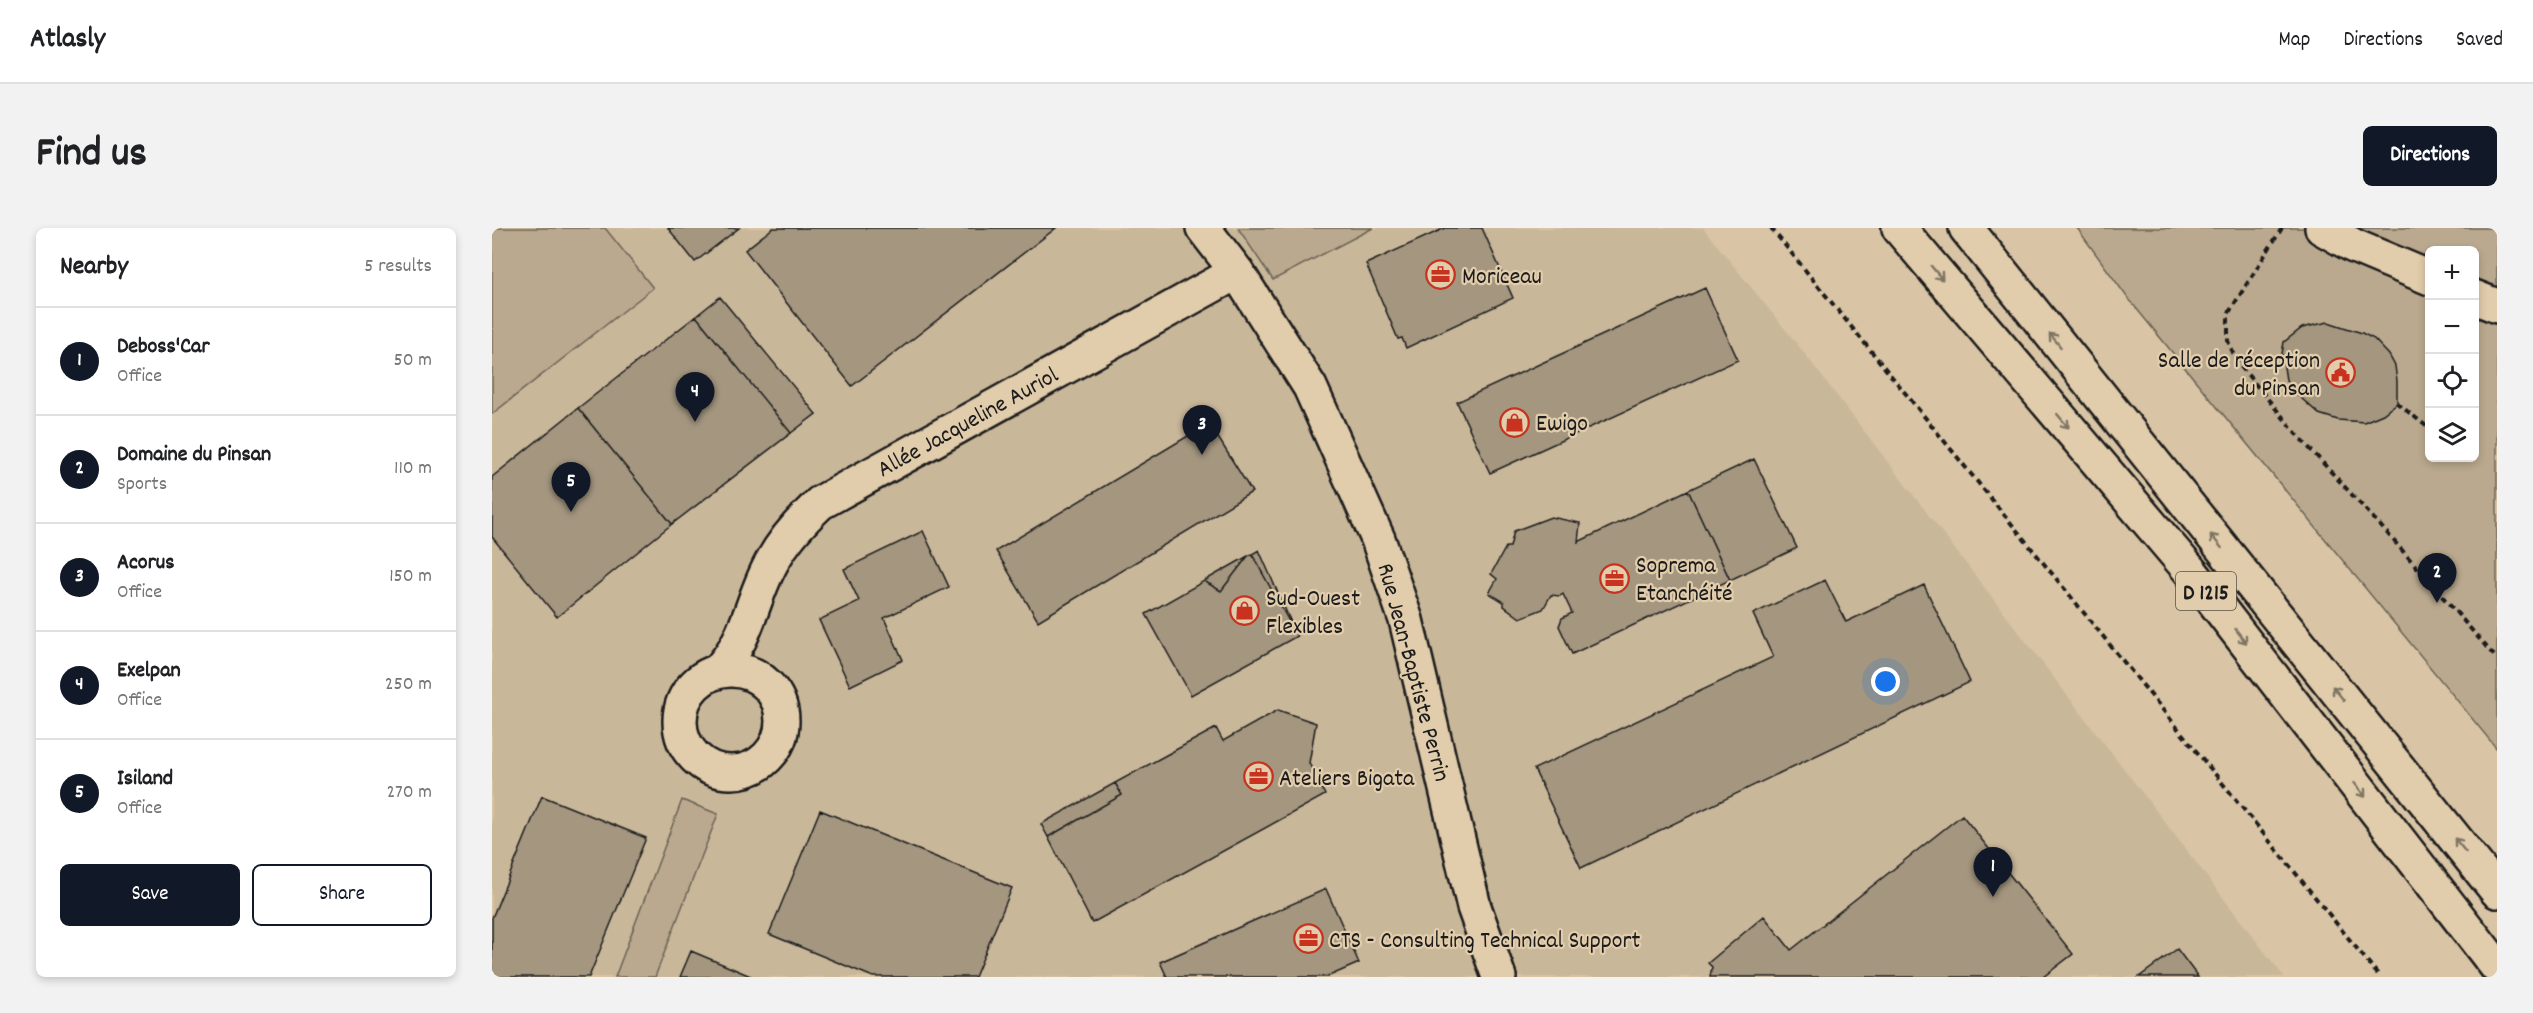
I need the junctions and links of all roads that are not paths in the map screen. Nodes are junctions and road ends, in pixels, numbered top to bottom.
1 (1203, 228) edge
2 (1899, 228) edge
3 (1966, 228) edge
4 (2322, 228) edge
5 (1237, 272) junction
6 (2425, 276) edge
7 (2479, 299) edge
8 (2497, 306) edge
9 (749, 622) junction
10 (718, 671) junction
11 (753, 674) junction
12 (2497, 891) edge
13 (2497, 967) edge
14 (1499, 977) edge

1 - 5 main road, Rue Jean-Baptiste Perrin
2 -> 13 main road, D 1215
12 -> 3 main road, D 1215
4 - 6 main road
5 - 9 main road, Allée Jacqueline Auriol
5 - 14 main road, Rue Jean-Baptiste Perrin
7 - 8 main road
9 - 10 main road, Allée Jacqueline Auriol
9 - 11 main road, Allée Jacqueline Auriol
10 - 11 main road
10 - 11 main road

